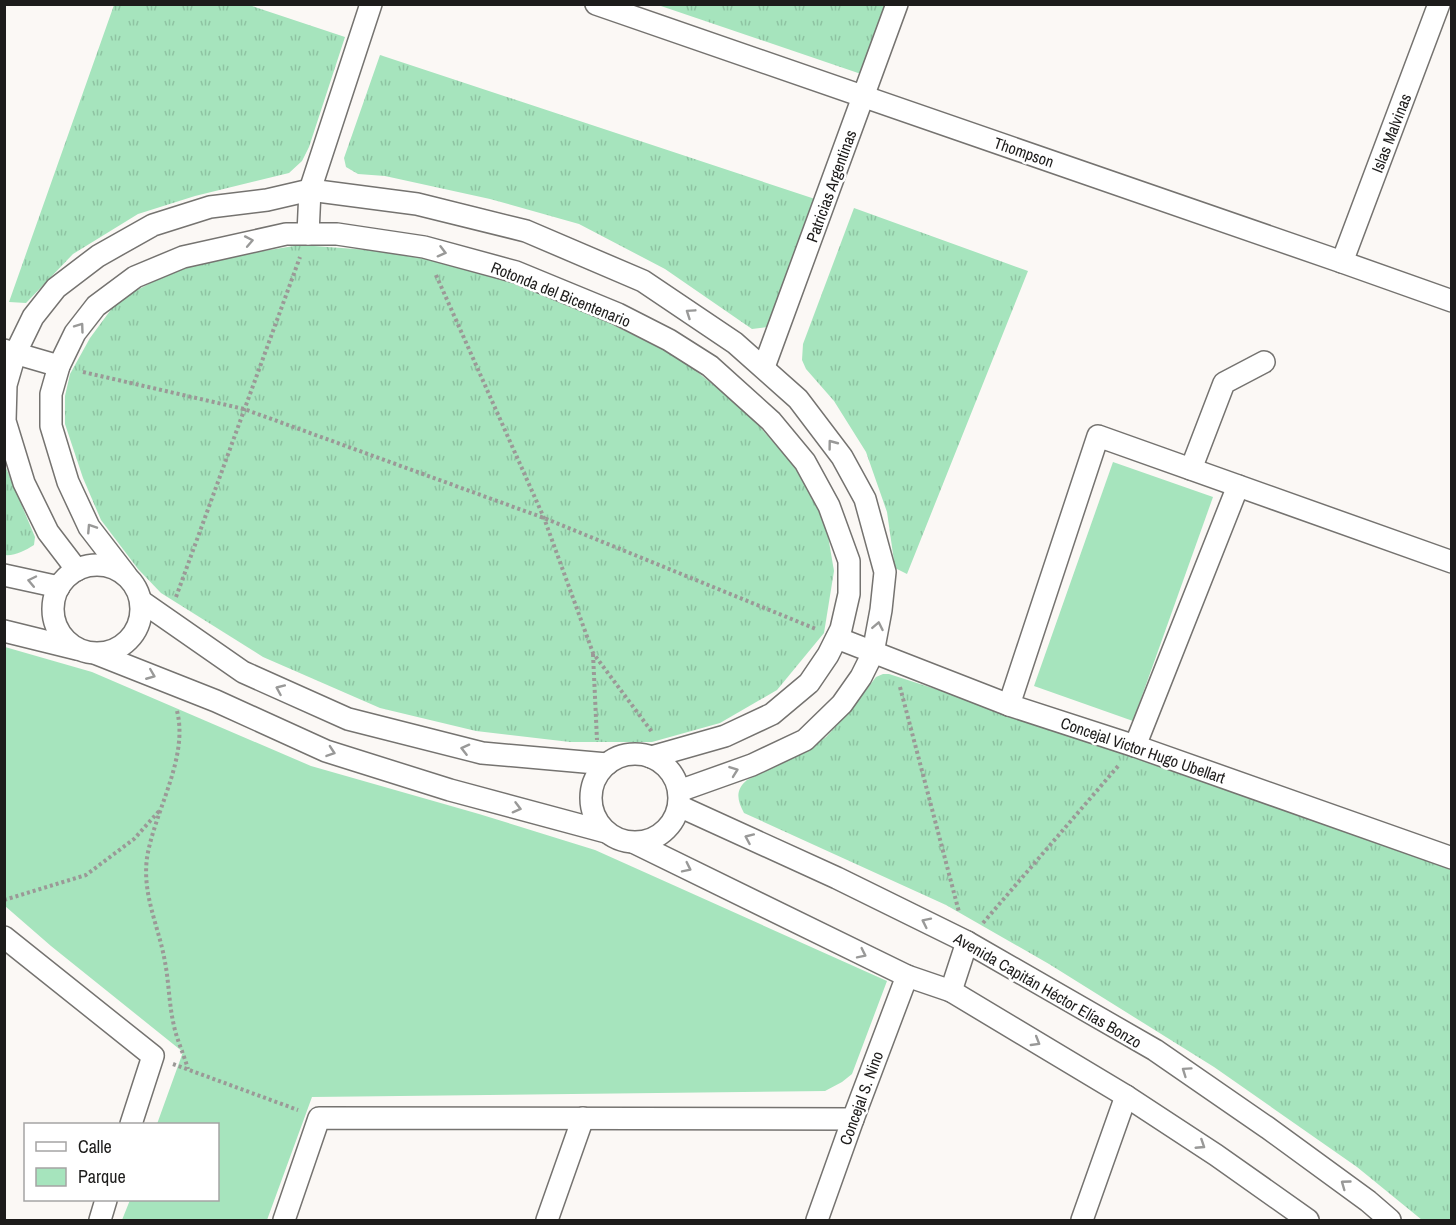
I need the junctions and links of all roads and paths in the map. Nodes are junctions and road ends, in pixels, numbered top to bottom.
1 (371, 4) edge
2 (596, 4) edge
3 (897, 4) edge
4 (1439, 4) edge
5 (864, 97) junction
6 (310, 190) junction
7 (308, 234) junction
8 (424, 247) junction
9 (1342, 262) junction
10 (1452, 301) edge
11 (10, 352) edge
12 (1264, 362) dead end
13 (59, 366) junction
14 (764, 367) junction
15 (244, 409) junction
16 (1191, 469) junction
17 (1238, 486) junction
18 (544, 518) junction
19 (1452, 562) edge
20 (77, 570) junction
21 (126, 575) junction
22 (4, 576) edge
23 (59, 587) junction
24 (141, 602) junction
25 (168, 620) junction
26 (4, 631) edge
27 (837, 638) junction
28 (89, 652) junction
29 (593, 653) junction
30 (873, 653) junction
31 (893, 661) junction
32 (170, 683) junction
33 (1009, 705) junction
34 (1135, 746) junction
35 (659, 754) junction
36 (602, 764) junction
37 (679, 798) junction
38 (161, 810) junction
39 (606, 832) junction
40 (635, 843) junction
41 (1452, 858) edge
42 (4, 900) edge
43 (4, 937) edge
44 (966, 942) junction
45 (907, 976) junction
46 (951, 991) junction
47 (153, 1056) junction
48 (188, 1069) junction
49 (1126, 1096) junction
50 (319, 1118) junction
51 (583, 1118) junction
52 (853, 1119) junction
53 (132, 1123) edge
54 (106, 1201) edge
55 (100, 1221) edge
56 (284, 1221) edge
57 (547, 1221) edge
58 (817, 1221) edge
59 (1082, 1221) edge
60 (1308, 1221) edge
61 (1390, 1221) edge

1 - 6 street
2 - 5 street, Thompson
3 - 5 street, Patricias Argentinas
4 - 9 street, Islas Malvinas
5 - 9 street, Thompson
5 - 14 street, Patricias Argentinas
6 - 7 street
6 - 11 street
14 -> 6 street
7 - 8 street, Rotonda del Bicentenario
13 -> 7 street, Rotonda del Bicentenario
7 - 15 path
8 - 18 path
8 -> 27 street, Rotonda del Bicentenario
9 - 10 street, Thompson
11 - 13 street
11 - 20 street
12 - 16 street
13 - 15 path
21 -> 13 street, Rotonda del Bicentenario
30 -> 14 street
15 - 18 path
15 - 25 path
16 - 17 street
16 - 33 street
17 - 19 street
17 - 34 street
18 - 27 path
18 - 29 path
20 - 21 street
20 - 23 street
21 - 24 street
23 -> 22 street
23 - 28 street
24 - 25 street
24 - 28 street
36 -> 25 street
26 - 28 street
27 - 30 street, Concejal Victor Hugo Ubellart
27 - 35 street, Rotonda del Bicentenario
28 -> 32 street
29 - 35 path
29 - 36 path
30 - 31 street, Concejal Victor Hugo Ubellart
37 -> 30 street
31 - 33 street, Concejal Victor Hugo Ubellart
31 - 44 path
32 - 38 path
32 -> 39 street
33 - 34 street, Concejal Victor Hugo Ubellart
34 - 41 street, Concejal Victor Hugo Ubellart
34 - 44 path
35 - 36 street
35 - 37 street
36 - 39 street
37 - 40 street
44 -> 37 street, Avenida Capitán Héctor Elías Bonzo
38 - 42 path
38 - 48 path
39 - 40 street
40 -> 45 street
43 - 47 street
44 - 46 street
61 -> 44 street, Avenida Capitán Héctor Elías Bonzo
45 - 46 street
45 - 52 street, Concejal S. Nino
46 -> 49 street
47 - 48 path
47 - 53 street
48 - 50 path
49 - 59 street
49 -> 60 street
50 - 51 street
50 - 56 street
51 - 52 street
51 - 57 street
52 - 58 street, Concejal S. Nino
54 - 55 street

